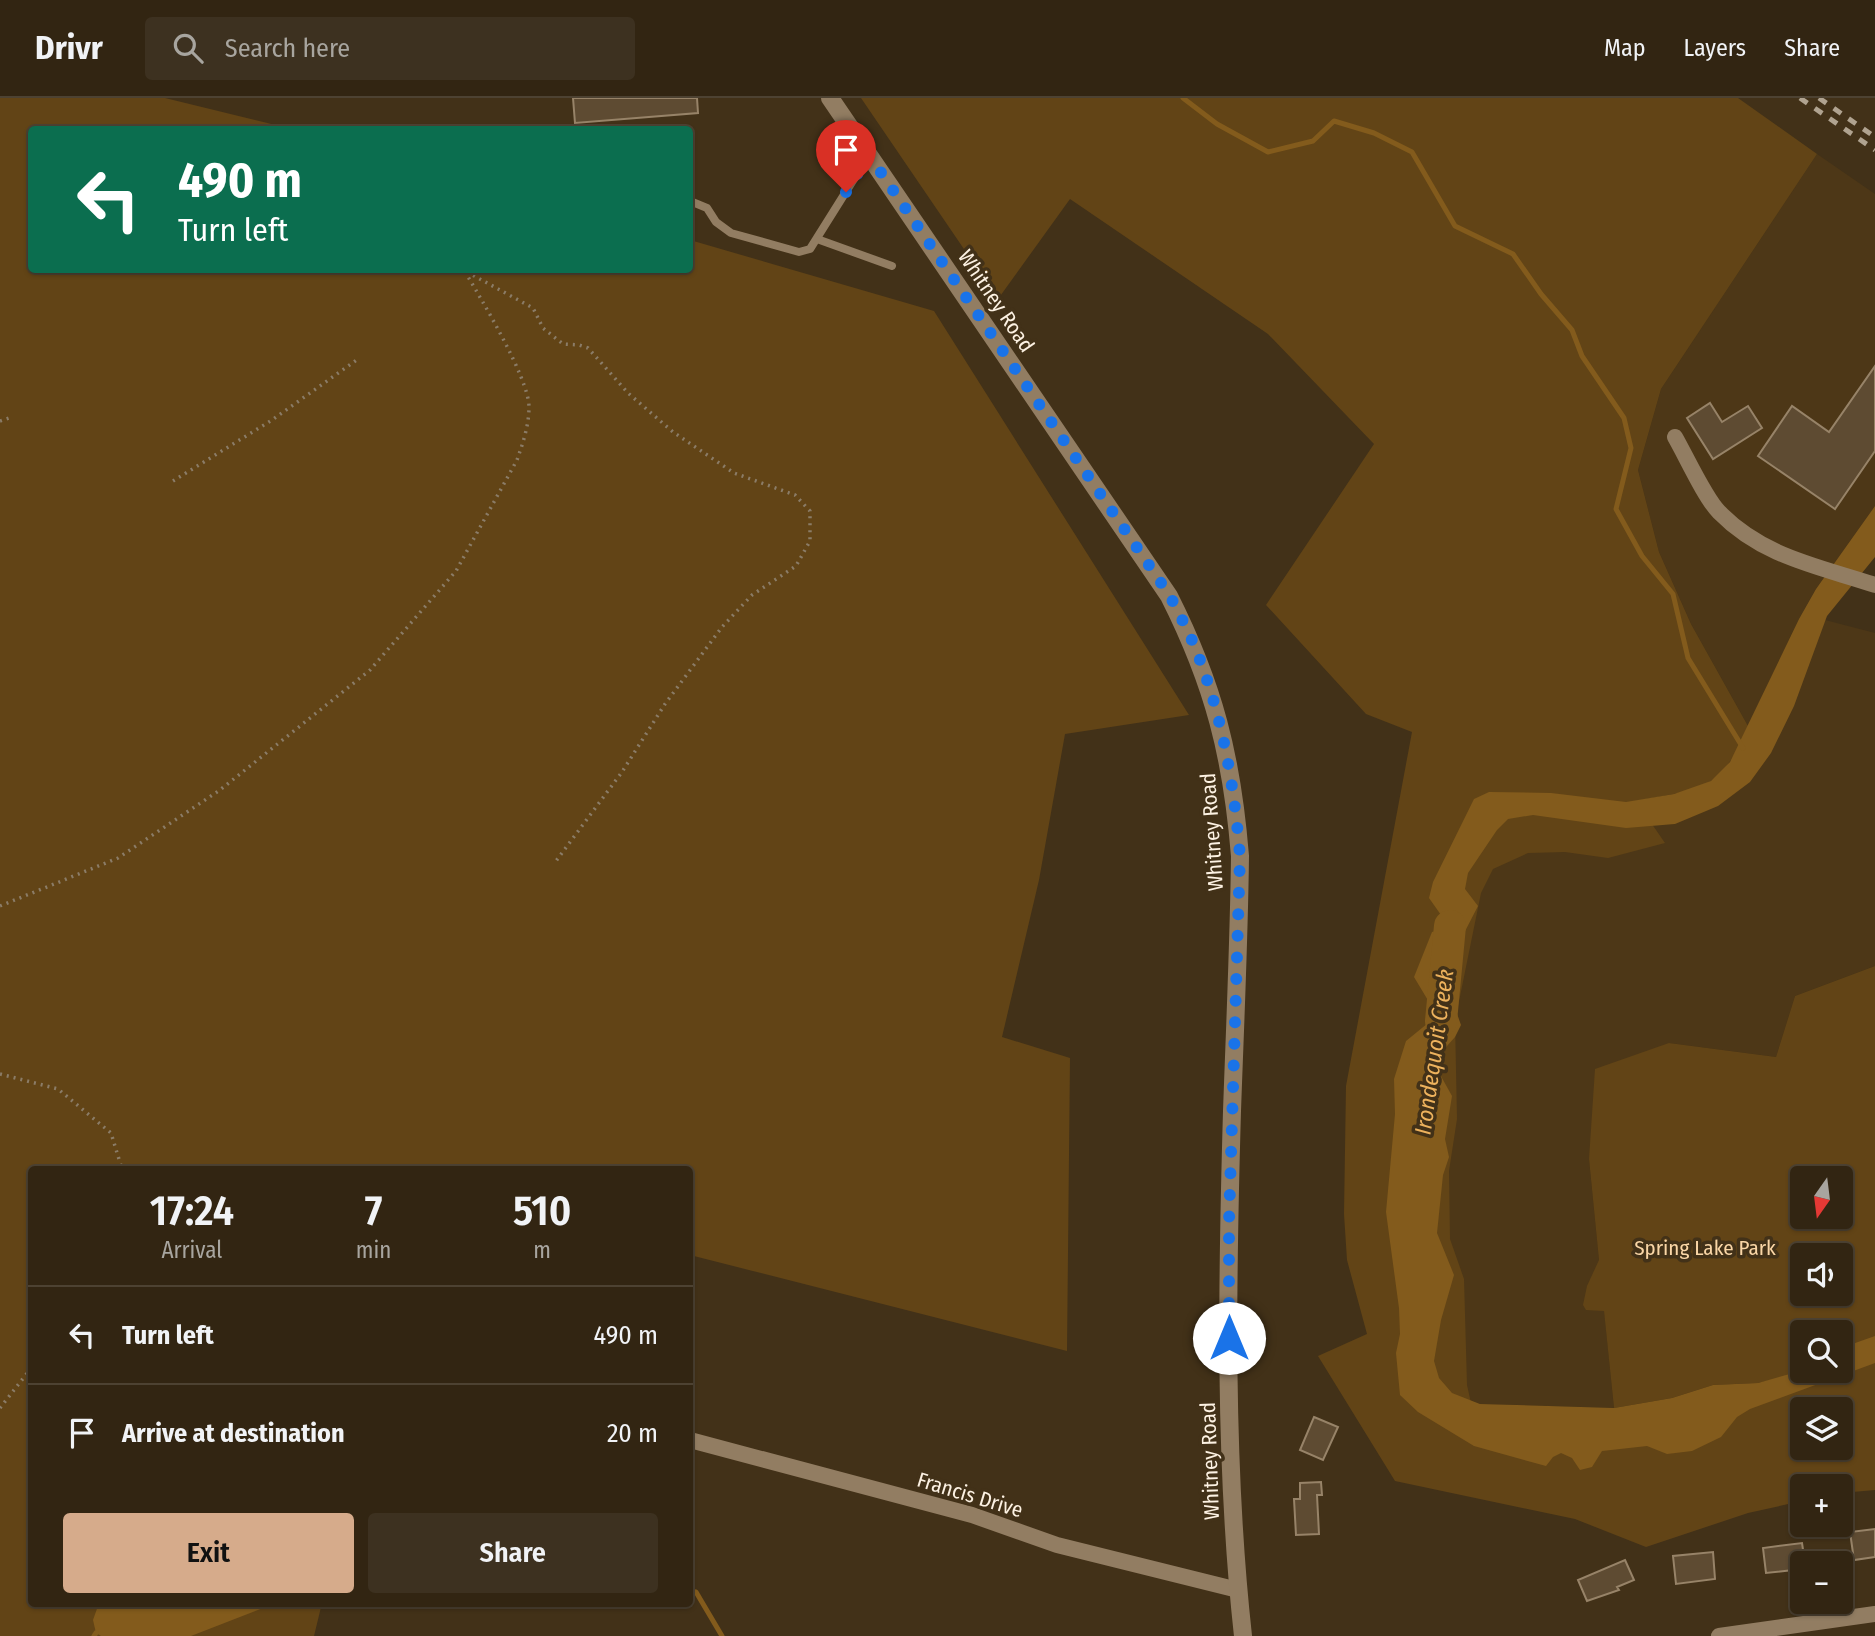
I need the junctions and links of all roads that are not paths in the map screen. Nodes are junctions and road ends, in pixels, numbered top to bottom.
1 (831, 98) edge
2 (869, 155) junction
3 (693, 202) edge
4 (817, 239) junction
5 (892, 266) dead end
6 (1675, 437) dead end
7 (1873, 584) edge
8 (693, 1441) edge
9 (1238, 1590) junction
10 (1875, 1614) edge
11 (1242, 1636) edge
12 (1719, 1636) edge

1 - 2 main road, Whitney Road
2 - 4 lane
2 - 9 main road, Whitney Road
3 - 4 lane
4 - 5 lane
6 - 7 street
8 - 9 street, Francis Drive
9 - 11 main road, Whitney Road
10 - 12 street

